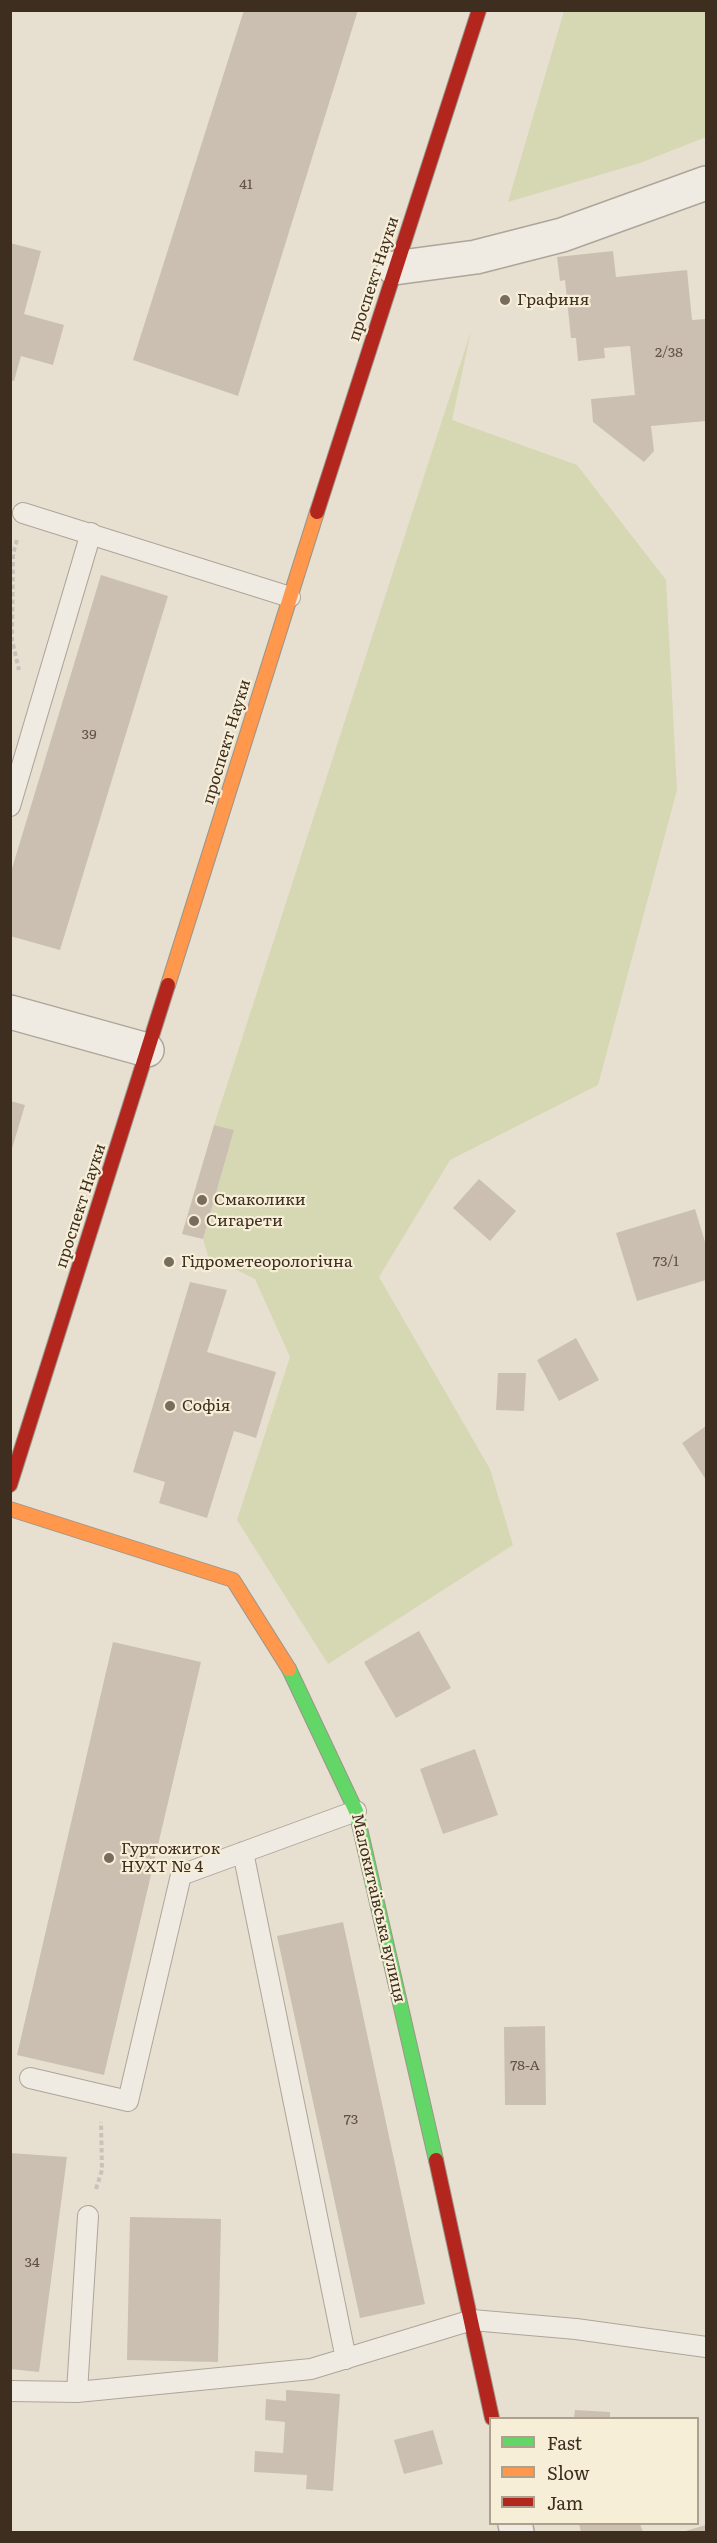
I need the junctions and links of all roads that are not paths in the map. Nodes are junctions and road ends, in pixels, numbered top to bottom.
1 (479, 10) edge
2 (706, 183) edge
3 (394, 268) junction
4 (23, 513) road end
5 (91, 533) junction
6 (290, 597) junction
7 (10, 806) edge
8 (10, 1012) edge
9 (147, 1050) junction
10 (10, 1485) edge
11 (10, 1509) edge
12 (356, 1810) junction
13 (243, 1852) junction
14 (30, 2078) dead end
15 (88, 2216) road end
16 (472, 2320) junction
17 (706, 2347) edge
18 (346, 2359) junction
19 (10, 2391) edge
20 (77, 2392) junction
21 (492, 2417) edge

1 - 3 main road, проспект Науки
2 - 3 street
3 - 6 main road, проспект Науки
4 - 5 lane
5 - 6 lane
5 - 7 lane
6 - 9 main road, проспект Науки
8 - 9 street
9 - 10 main road, проспект Науки
11 - 12 main road, Малокитаївська вулиця
12 - 13 lane
12 - 16 main road, Малокитаївська вулиця
13 - 14 lane
13 - 18 lane
15 - 20 lane
16 - 17 lane
16 - 18 lane
16 - 21 main road, Малокитаївська вулиця
18 - 20 lane
19 - 20 lane

